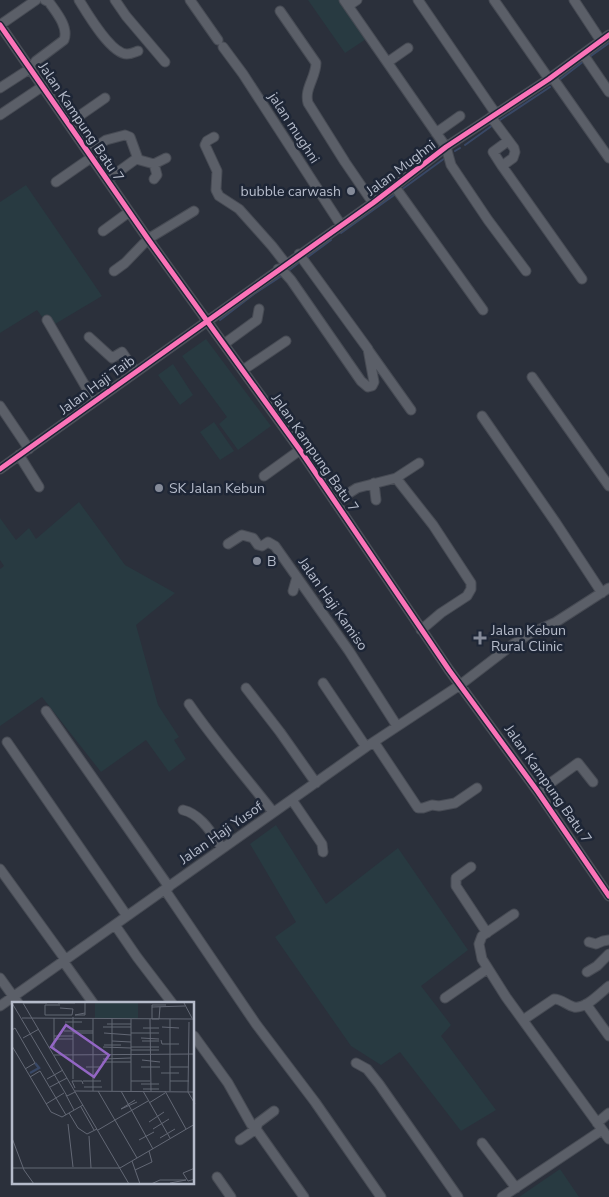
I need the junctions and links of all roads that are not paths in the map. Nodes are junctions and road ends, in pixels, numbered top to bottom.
1 (36, 0) edge
2 (45, 0) edge
3 (78, 0) edge
4 (115, 0) edge
5 (190, 0) edge
6 (357, 0) edge
7 (418, 0) edge
8 (494, 0) edge
9 (574, 0) edge
10 (346, 3) edge
11 (280, 11) dead end
12 (1, 28) edge
13 (609, 35) edge
14 (601, 41) junction
15 (408, 48) dead end
16 (138, 51) dead end
17 (584, 56) junction
18 (164, 62) dead end
19 (388, 62) junction
20 (31, 68) junction
21 (550, 78) junction
22 (43, 86) junction
23 (0, 88) edge
24 (609, 92) edge
25 (105, 98) dead end
26 (0, 115) edge
27 (494, 115) junction
28 (460, 116) dead end
29 (70, 123) junction
30 (436, 133) junction
31 (214, 137) dead end
32 (508, 141) junction
33 (446, 147) junction
34 (90, 155) junction
35 (166, 158) dead end
36 (609, 158) edge
37 (138, 159) junction
38 (154, 164) junction
39 (502, 166) junction
40 (154, 179) dead end
41 (107, 180) junction
42 (56, 182) dead end
43 (395, 187) junction
44 (373, 203) junction
45 (129, 212) junction
46 (194, 212) dead end
47 (341, 225) junction
48 (102, 231) dead end
49 (148, 239) junction
50 (302, 258) junction
51 (283, 270) junction
52 (114, 271) dead end
53 (526, 271) dead end
54 (582, 279) dead end
55 (259, 309) dead end
56 (483, 310) dead end
57 (47, 320) dead end
58 (207, 320) junction
59 (90, 338) dead end
60 (286, 341) dead end
61 (224, 344) junction
62 (368, 348) junction
63 (243, 370) junction
64 (135, 372) junction
65 (532, 377) dead end
66 (94, 401) junction
67 (0, 406) edge
68 (411, 410) dead end
69 (482, 416) dead end
70 (29, 449) junction
71 (300, 450) junction
72 (19, 455) junction
73 (419, 463) dead end
74 (0, 469) edge
75 (264, 476) dead end
76 (396, 478) junction
77 (374, 483) junction
78 (609, 486) edge
79 (39, 487) dead end
80 (376, 500) dead end
81 (335, 502) junction
82 (228, 544) dead end
83 (297, 576) junction
84 (605, 590) edge
85 (293, 591) dead end
86 (421, 630) junction
87 (323, 683) dead end
88 (460, 685) junction
89 (246, 688) dead end
90 (189, 704) dead end
91 (46, 711) dead end
92 (397, 726) junction
93 (6, 742) dead end
94 (370, 744) junction
95 (592, 782) dead end
96 (316, 783) junction
97 (476, 788) dead end
98 (538, 792) junction
99 (292, 800) junction
100 (183, 810) dead end
101 (273, 812) junction
102 (222, 848) junction
103 (323, 852) dead end
104 (471, 867) dead end
105 (0, 868) edge
106 (167, 888) junction
107 (608, 892) edge
108 (514, 914) dead end
109 (127, 916) junction
110 (115, 925) junction
111 (487, 933) junction
112 (609, 940) edge
113 (588, 942) dead end
114 (609, 954) edge
115 (64, 960) junction
116 (487, 969) junction
117 (587, 972) dead end
118 (0, 978) edge
119 (609, 986) edge
120 (445, 998) dead end
121 (15, 1000) edge
122 (93, 1002) edge
123 (171, 1002) edge
124 (586, 1004) junction
125 (0, 1006) edge
126 (523, 1020) junction
127 (609, 1036) edge
128 (195, 1037) edge
129 (356, 1063) dead end
130 (274, 1111) dead end
131 (609, 1113) edge
132 (599, 1127) junction
133 (256, 1129) junction
134 (609, 1139) edge
135 (240, 1140) dead end
136 (482, 1143) dead end
137 (217, 1177) dead end
138 (516, 1188) junction
139 (231, 1197) edge
140 (304, 1197) edge
141 (381, 1197) edge
142 (458, 1197) edge
143 (502, 1197) edge

1 - 12 street
2 - 20 street
3 - 16 street
4 - 18 street
5 - 47 street, jalan mughni
6 - 10 street
7 - 27 street
8 - 21 street
9 - 14 street
10 - 19 street
11 - 44 street
12 - 20 street, Jalan Kampung Batu 7
13 - 14 street, Jalan Mughni
14 - 17 street, Jalan Mughni
15 - 19 street
17 - 21 street, Jalan Mughni
17 - 24 street
19 - 30 street
20 - 22 street, Jalan Kampung Batu 7
20 - 23 street
21 - 27 street, Jalan Mughni
21 - 36 street
22 - 26 street
22 - 29 street, Jalan Kampung Batu 7
25 - 29 street
27 - 32 street
27 - 33 street, Jalan Mughni
28 - 30 street
29 - 34 street, Jalan Kampung Batu 7
30 - 33 street
31 - 51 street
32 - 39 street
32 - 39 street
33 - 43 street, Jalan Mughni
33 - 53 street
34 - 37 street
34 - 41 street, Jalan Kampung Batu 7
34 - 42 street
35 - 38 street
37 - 38 street
37 - 41 street
38 - 40 street
39 - 54 street
41 - 45 street, Jalan Kampung Batu 7
43 - 44 street, Jalan Mughni
43 - 56 street
44 - 47 street, Jalan Mughni
45 - 48 street
45 - 49 street, Jalan Kampung Batu 7
46 - 49 street
47 - 50 street, Jalan Mughni
49 - 52 street
49 - 58 street, Jalan Kampung Batu 7
50 - 51 street, Jalan Mughni
50 - 62 street
51 - 58 street, Jalan Mughni
51 - 62 street
55 - 61 street
57 - 66 street
58 - 61 street, Jalan Kampung Batu 7
58 - 64 street, Jalan Haji Taib
59 - 64 street
60 - 63 street
61 - 63 street, Jalan Kampung Batu 7
62 - 68 street
63 - 71 street, Jalan Kampung Batu 7
64 - 66 street, Jalan Haji Taib
65 - 78 street
66 - 70 street, Jalan Haji Taib
67 - 70 street
69 - 84 street
70 - 72 street, Jalan Haji Taib
71 - 75 street
71 - 81 street, Jalan Kampung Batu 7
72 - 74 street, Jalan Haji Taib
72 - 79 street
73 - 76 street
76 - 77 street
76 - 86 street
77 - 80 street
77 - 81 street
81 - 86 street, Jalan Kampung Batu 7
82 - 83 street, Jalan Haji Kamiso
83 - 85 street
83 - 92 street, Jalan Haji Kamiso
84 - 88 street, Jalan Haji Yusof
86 - 88 street, Jalan Kampung Batu 7
87 - 94 street
88 - 92 street, Jalan Haji Yusof
88 - 98 street, Jalan Kampung Batu 7
89 - 96 street
90 - 101 street
91 - 106 street
92 - 94 street, Jalan Haji Yusof
93 - 109 street
94 - 96 street, Jalan Haji Yusof
94 - 97 street
95 - 98 street
96 - 99 street, Jalan Haji Yusof
98 - 107 street, Jalan Kampung Batu 7
99 - 101 street, Jalan Haji Yusof
99 - 103 street
100 - 102 street
101 - 102 street, Jalan Haji Yusof
102 - 106 street, Jalan Haji Yusof
104 - 111 street
105 - 115 street
106 - 109 street, Jalan Haji Yusof
106 - 141 street
108 - 111 street
109 - 110 street, Jalan Haji Yusof
110 - 115 street, Jalan Haji Yusof
110 - 123 street
111 - 116 street
112 - 113 street
114 - 117 street
115 - 121 street, Jalan Haji Yusof
115 - 122 street
116 - 120 street
116 - 126 street
118 - 121 street
119 - 124 street
121 - 125 street, Jalan Haji Yusof
124 - 126 street
124 - 127 street
126 - 132 street
128 - 133 street
129 - 142 street
130 - 133 street
131 - 132 street
132 - 134 street
132 - 138 street
133 - 135 street
133 - 140 street
136 - 138 street
137 - 139 street
138 - 143 street

